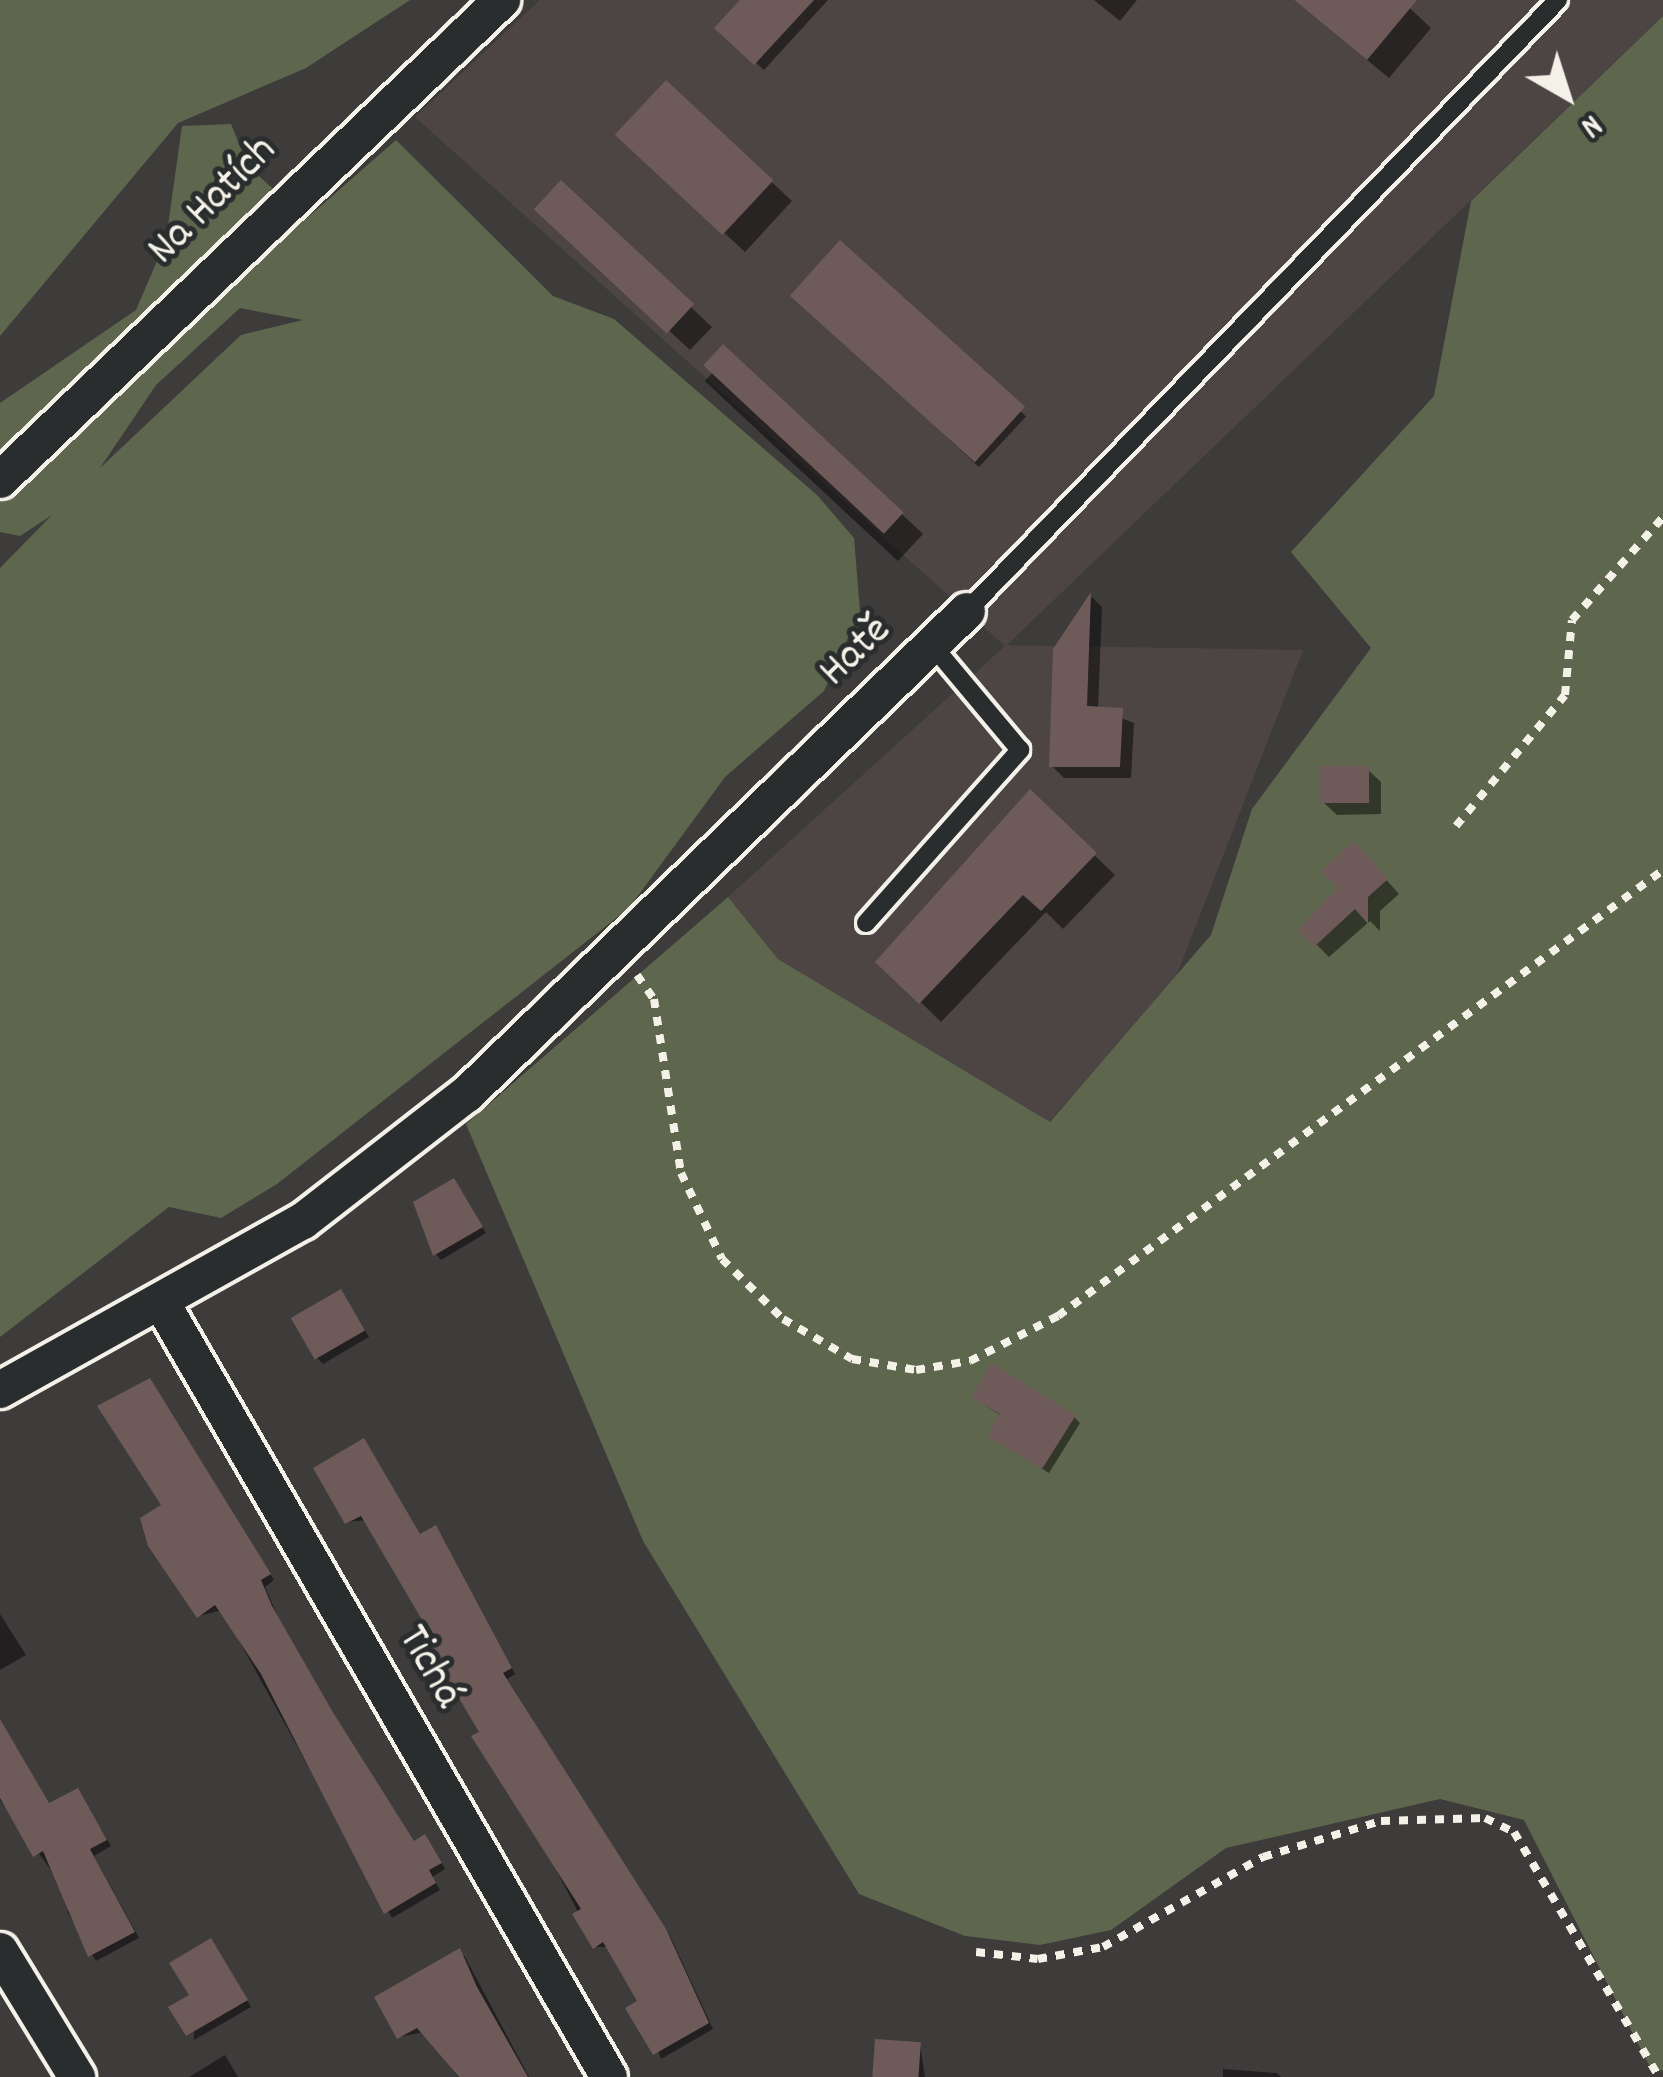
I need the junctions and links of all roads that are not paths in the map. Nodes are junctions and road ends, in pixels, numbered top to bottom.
1 (502, 0) edge
2 (1558, 0) edge
3 (0, 480) edge
4 (967, 611) joint
5 (933, 646) junction
6 (866, 923) dead end
7 (164, 1307) junction
8 (0, 1390) edge
9 (0, 1951) edge
10 (77, 2077) edge
11 (609, 2077) edge

1 - 3 street, Na Hatích
2 - 4 lane, Hatě
4 - 5 street, Hatě
5 - 6 lane
5 - 7 street, Hatě
7 - 8 street, Hatě
7 - 11 street, Tichá
9 - 10 street

